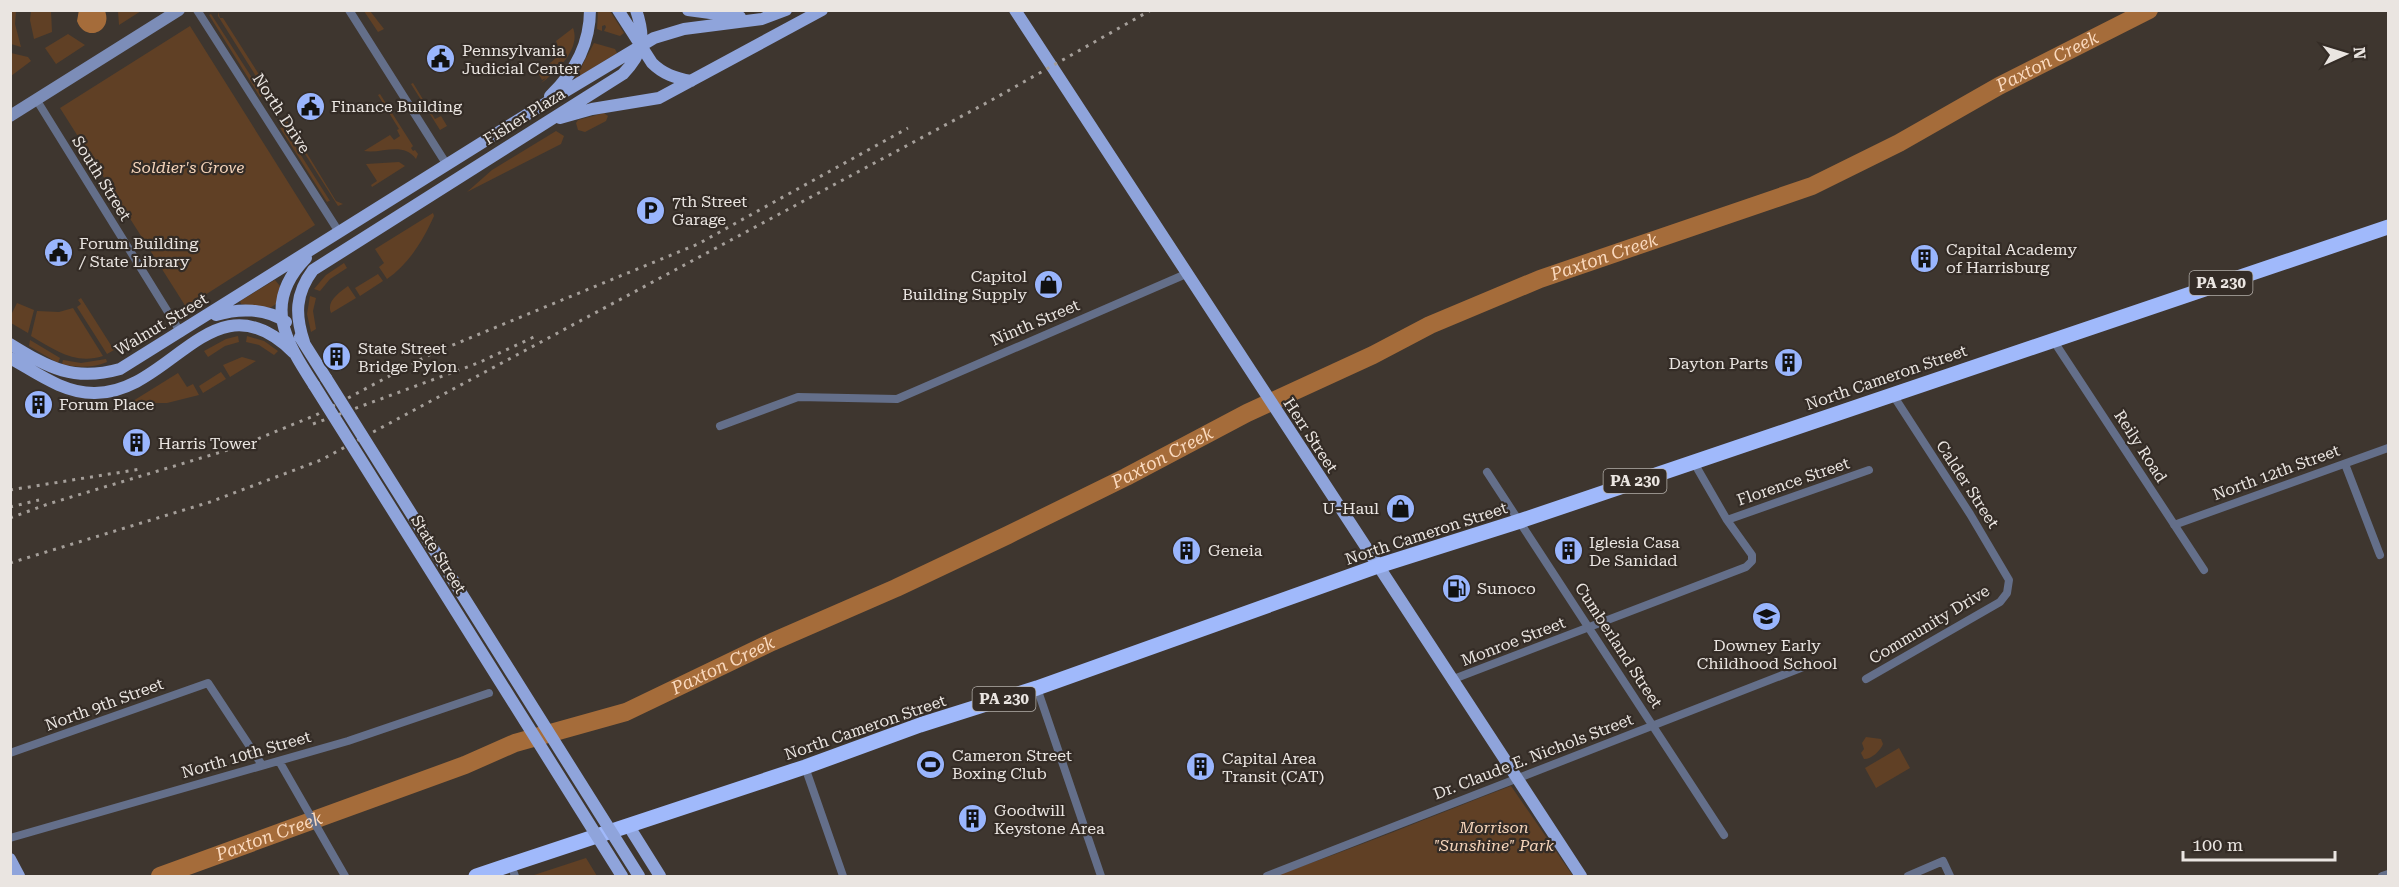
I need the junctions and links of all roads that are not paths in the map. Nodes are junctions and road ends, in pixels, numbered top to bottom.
1 (179, 10) edge
2 (197, 10) edge
3 (350, 10) edge
4 (590, 10) edge
5 (618, 10) edge
6 (636, 10) edge
7 (688, 10) edge
8 (822, 10) edge
9 (1015, 10) edge
10 (781, 12) edge
11 (640, 46) junction
12 (691, 81) junction
13 (36, 99) junction
14 (531, 112) junction
15 (10, 116) edge
16 (534, 129) junction
17 (447, 165) junction
18 (2388, 226) edge
19 (339, 232) junction
20 (320, 245) junction
21 (1186, 274) junction
22 (282, 319) junction
23 (201, 320) junction
24 (181, 333) junction
25 (2052, 339) junction
26 (304, 342) junction
27 (10, 344) edge
28 (294, 353) junction
29 (10, 358) edge
30 (1893, 395) junction
31 (720, 426) dead end
32 (2388, 448) edge
33 (1693, 461) junction
34 (2345, 464) junction
35 (1869, 470) dead end
36 (1487, 472) dead end
37 (1727, 520) junction
38 (1520, 521) junction
39 (2174, 525) junction
40 (2380, 555) dead end
41 (1378, 566) junction
42 (2204, 570) dead end
43 (2007, 593) joint
44 (1589, 627) junction
45 (1811, 664) dead end
46 (1866, 679) dead end
47 (1451, 680) junction
48 (1037, 688) junction
49 (489, 693) dead end
50 (1653, 726) junction
51 (10, 753) edge
52 (279, 760) junction
53 (262, 765) junction
54 (805, 767) junction
55 (1516, 779) junction
56 (627, 825) junction
57 (1724, 835) dead end
58 (10, 838) edge
59 (10, 859) edge
60 (513, 871) edge
61 (2388, 874) edge
62 (19, 876) edge
63 (345, 876) edge
64 (476, 876) edge
65 (622, 876) edge
66 (639, 876) edge
67 (660, 876) edge
68 (843, 876) edge
69 (1101, 876) edge
70 (1267, 876) edge
71 (1581, 876) edge
72 (1908, 876) edge
73 (1950, 876) edge
74 (2382, 876) edge

1 - 13 street
2 - 19 street, North Drive
3 - 17 street
4 - 14 main road
5 - 11 main road
6 - 11 main road
7 - 10 main road
8 - 12 main road
9 - 21 main road, Herr Street
10 - 11 main road
11 - 12 main road
11 - 14 main road, Fisher Plaza
11 - 16 main road, Fisher Plaza
12 - 16 main road
13 - 15 street
13 - 24 street, South Street
14 - 17 main road, Fisher Plaza
16 - 26 main road, Fisher Plaza
17 - 19 main road, Fisher Plaza
18 - 25 highway, North Cameron Street / PA 230
19 - 20 main road, Fisher Plaza
20 - 22 main road, State Street
20 - 23 main road, Walnut Street
21 - 31 street, Ninth Street
21 - 41 main road, Herr Street
22 - 23 main road
22 - 26 main road
22 - 28 main road, State Street
23 - 24 main road, Walnut Street
24 - 27 main road, Walnut Street
25 - 30 highway, North Cameron Street / PA 230
25 - 39 street, Reily Road
26 - 66 main road, State Street, bridge
28 - 29 main road, Walnut Street
28 - 65 main road, State Street, bridge
30 - 33 highway, North Cameron Street / PA 230
30 - 43 street, Calder Street
32 - 34 street, North 12th Street
33 - 37 street
33 - 38 highway, North Cameron Street / PA 230
34 - 39 street, North 12th Street
34 - 40 street
35 - 37 street, Florence Street
36 - 38 street, Cumberland Street
37 - 44 street, Monroe Street
38 - 41 highway, North Cameron Street / PA 230
38 - 44 street, Cumberland Street
39 - 42 street, Reily Road
41 - 47 main road, Herr Street
41 - 48 highway, North Cameron Street / PA 230
43 - 46 street, Community Drive
44 - 47 street, Monroe Street
44 - 50 street, Cumberland Street
45 - 50 street, Dr. Claude E. Nichols Street
47 - 55 main road, Herr Street
48 - 54 highway, North Cameron Street / PA 230
48 - 69 street
49 - 52 street, North 10th Street
50 - 55 street, Dr. Claude E. Nichols Street
50 - 57 street, Cumberland Street
51 - 53 street, North 9th Street
52 - 53 street, North 10th Street
52 - 63 street
53 - 58 street, North 10th Street
54 - 56 highway, North Cameron Street / PA 230
54 - 68 street
55 - 70 street, Dr. Claude E. Nichols Street
55 - 71 main road, Herr Street
56 - 60 highway, North Cameron Street / PA 230
56 - 67 main road
59 - 62 main road
60 - 64 highway, North Cameron Street / PA 230
61 - 74 street
72 - 73 street

